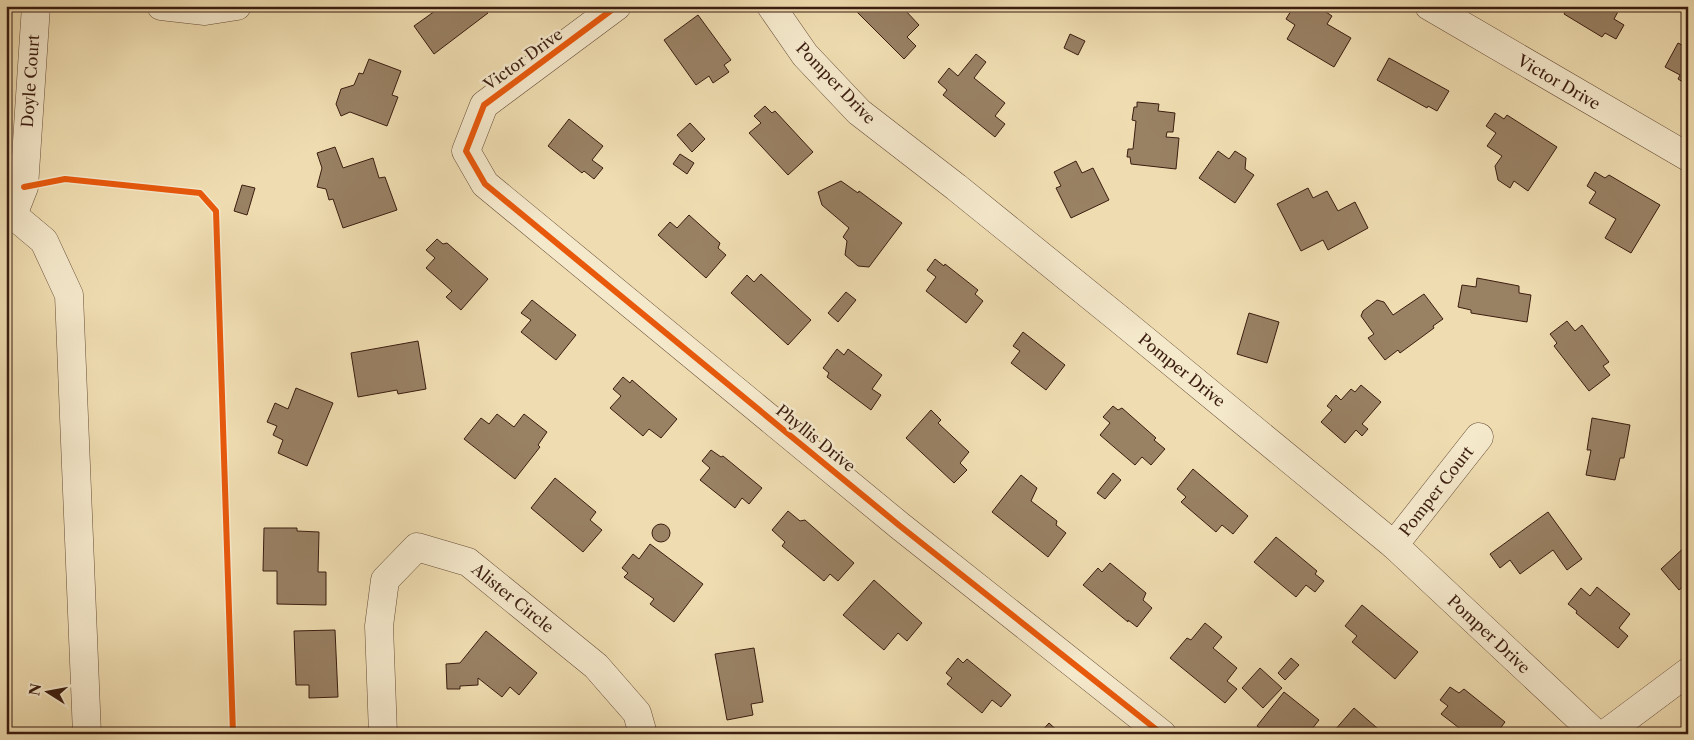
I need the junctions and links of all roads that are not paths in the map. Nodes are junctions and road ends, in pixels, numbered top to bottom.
1 (36, 6) edge
2 (161, 6) edge
3 (237, 6) edge
4 (617, 6) edge
5 (771, 6) edge
6 (1430, 6) edge
7 (466, 150) joint
8 (1688, 157) edge
9 (10, 215) edge
10 (1480, 437) dead end
11 (1394, 545) junction
12 (1688, 672) edge
13 (87, 734) edge
14 (383, 734) edge
15 (643, 734) edge
16 (1162, 734) edge
17 (1596, 734) edge
18 (1604, 734) edge

1 - 9 street, Doyle Court
2 - 3 street
4 - 7 street, Victor Drive
5 - 11 street, Pomper Drive
6 - 8 street, Victor Drive
7 - 16 street, Phyllis Drive
9 - 13 street
10 - 11 street, Pomper Court
11 - 17 street, Pomper Drive
12 - 18 street
14 - 15 street, Alister Circle

